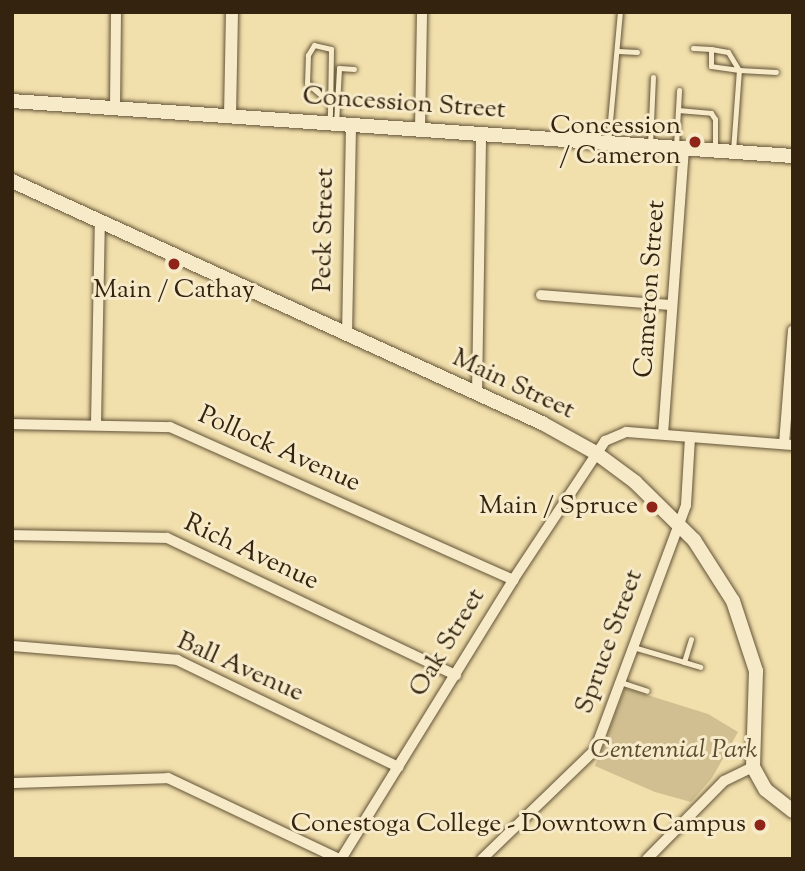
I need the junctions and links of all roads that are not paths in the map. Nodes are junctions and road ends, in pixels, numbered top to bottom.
1 (116, 12) edge
2 (232, 12) edge
3 (422, 12) edge
4 (620, 12) edge
5 (693, 48) dead end
6 (711, 49) junction
7 (618, 51) junction
8 (637, 52) dead end
9 (354, 69) dead end
10 (738, 70) junction
11 (776, 72) dead end
12 (653, 77) dead end
13 (679, 90) dead end
14 (12, 101) edge
15 (330, 103) junction
16 (115, 108) junction
17 (678, 110) junction
18 (230, 116) junction
19 (339, 124) junction
20 (420, 130) junction
21 (481, 134) junction
22 (608, 143) junction
23 (650, 145) junction
24 (680, 147) junction
25 (715, 150) junction
26 (733, 151) junction
27 (793, 156) edge
28 (12, 181) edge
29 (100, 222) junction
30 (541, 295) dead end
31 (672, 305) junction
32 (793, 330) edge
33 (347, 335) junction
34 (477, 394) junction
35 (96, 423) junction
36 (12, 424) edge
37 (663, 434) junction
38 (690, 437) junction
39 (789, 445) edge
40 (596, 453) junction
41 (679, 522) junction
42 (12, 534) edge
43 (513, 580) junction
44 (691, 639) dead end
45 (12, 646) edge
46 (633, 647) junction
47 (684, 662) junction
48 (700, 667) dead end
49 (456, 674) junction
50 (620, 682) junction
51 (647, 691) dead end
52 (753, 766) junction
53 (398, 767) junction
54 (12, 783) edge
55 (793, 811) edge
56 (333, 857) edge
57 (482, 859) edge
58 (647, 859) edge

1 - 16 street
2 - 18 street
3 - 20 street
4 - 7 lane
5 - 6 lane
6 - 10 lane
6 - 10 lane
7 - 8 lane
7 - 22 lane
9 - 19 lane
10 - 11 lane
10 - 26 lane
12 - 23 lane
13 - 17 lane
14 - 16 main road, Concession Street
15 - 15 lane
15 - 19 lane
16 - 18 main road, Concession Street
17 - 24 lane
17 - 25 lane
18 - 19 main road, Concession Street
19 - 20 main road, Concession Street
19 - 33 street, Peck Street
20 - 21 main road, Concession Street
21 - 22 main road, Concession Street
21 - 34 street
22 - 23 main road, Concession Street
23 - 24 main road, Concession Street
24 - 25 main road, Concession Street
24 - 31 street, Cameron Street
25 - 26 main road, Concession Street
26 - 27 main road, Concession Street
28 - 29 main road, Main Street
29 - 33 main road, Main Street
29 - 35 street
30 - 31 street
31 - 37 street, Cameron Street
32 - 39 street
33 - 34 main road, Main Street
34 - 40 main road, Main Street
35 - 36 street, Pollock Avenue
35 - 43 street, Pollock Avenue
37 - 38 street, Oak Street
37 - 40 street, Oak Street
38 - 39 street, Oak Street
38 - 41 street, Spruce Street
40 - 41 main road, Main Street
40 - 43 street, Oak Street
41 - 46 street, Spruce Street
41 - 52 main road, Main Street
42 - 49 street, Rich Avenue
43 - 49 street, Oak Street
44 - 47 lane
45 - 53 street, Ball Avenue
46 - 47 lane
46 - 50 street, Spruce Street
47 - 48 lane
49 - 53 street, Oak Street
50 - 51 lane
50 - 57 street, Spruce Street
52 - 55 main road
52 - 58 street
53 - 56 street, Oak Street
54 - 56 street

